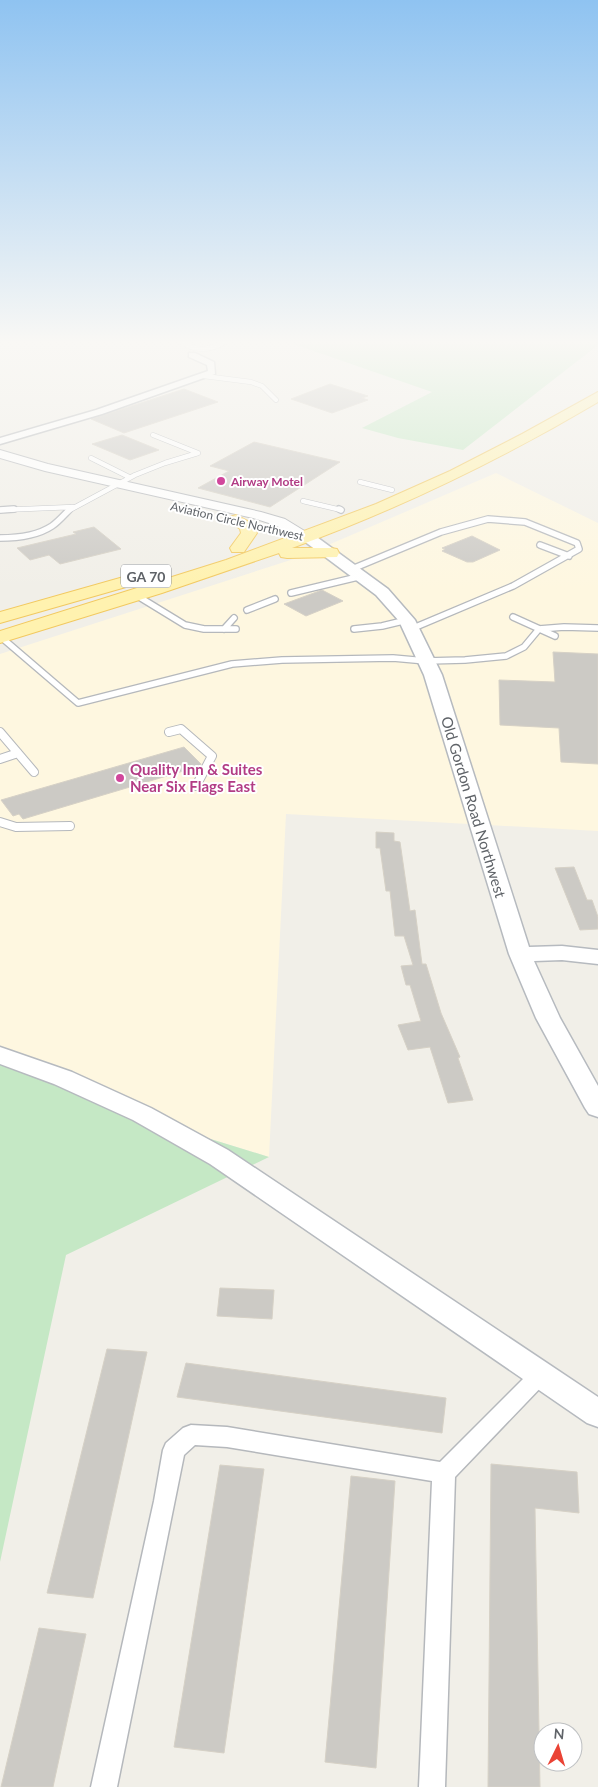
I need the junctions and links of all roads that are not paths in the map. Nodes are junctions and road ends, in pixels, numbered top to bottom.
1 (59, 423) edge
2 (526, 423) edge
3 (554, 423) edge
4 (153, 435) dead end
5 (0, 441) edge
6 (0, 454) edge
7 (91, 458) dead end
8 (0, 465) edge
9 (129, 477) junction
10 (360, 482) dead end
11 (112, 487) junction
12 (392, 490) junction
13 (303, 501) dead end
14 (73, 507) junction
15 (0, 510) edge
16 (341, 510) junction
17 (236, 520) junction
18 (295, 533) junction
19 (0, 538) edge
20 (540, 545) dead end
21 (238, 548) junction
22 (265, 553) junction
23 (331, 553) junction
24 (569, 556) junction
25 (357, 573) junction
26 (292, 594) dead end
27 (136, 595) junction
28 (274, 599) dead end
29 (247, 610) dead end
30 (513, 616) dead end
31 (0, 618) edge
32 (234, 618) dead end
33 (409, 624) junction
34 (236, 628) dead end
35 (598, 628) edge
36 (224, 629) junction
37 (354, 629) dead end
38 (539, 629) junction
39 (555, 636) dead end
40 (0, 637) edge
41 (426, 661) junction
42 (0, 732) edge
43 (169, 732) dead end
44 (18, 754) junction
45 (0, 758) edge
46 (34, 772) dead end
47 (196, 786) dead end
48 (0, 822) edge
49 (70, 826) dead end
50 (520, 954) junction
51 (598, 957) edge
52 (0, 1055) edge
53 (590, 1082) edge
54 (598, 1108) edge
55 (540, 1374) junction
56 (598, 1414) edge
57 (444, 1473) junction
58 (104, 1787) edge
59 (432, 1787) edge

1 - 5 street
2 - 12 main road, GA 70
3 - 18 main road, GA 70
4 - 9 lane
6 - 11 street, Aviation Circle Northwest
7 - 9 lane
8 - 11 street, Aviation Circle Northwest
9 - 11 lane
10 - 12 lane
11 - 14 lane
11 - 17 street, Aviation Circle Northwest
11 - 18 street, Aviation Circle Northwest
12 - 16 main road, GA 70
13 - 16 lane
14 - 15 lane
14 - 19 lane
16 - 18 main road, GA 70
17 - 18 street, Aviation Circle Northwest
17 - 21 main road
18 - 21 main road, GA 70
18 - 22 main road, GA 70
18 - 23 main road, Old Gordon Road Northwest
20 - 24 lane
21 - 31 main road, GA 70
22 - 23 main road
22 - 27 main road, GA 70
23 - 25 main road, Old Gordon Road Northwest
24 - 25 lane
24 - 33 lane
25 - 26 lane
25 - 33 main road, Old Gordon Road Northwest
27 - 36 lane
27 - 40 main road, GA 70
28 - 29 lane
30 - 38 lane
32 - 36 lane
33 - 37 lane
33 - 41 main road, Old Gordon Road Northwest
34 - 36 lane
35 - 38 lane
38 - 39 lane
38 - 41 lane
40 - 41 lane
41 - 50 main road, Old Gordon Road Northwest
42 - 44 lane
43 - 47 lane
44 - 45 lane
44 - 46 lane
48 - 49 lane
50 - 51 main road
50 - 53 main road, Old Gordon Road Northwest
52 - 55 main road
53 - 54 main road, Old Gordon Road Northwest
55 - 56 main road
55 - 57 street
57 - 58 street
57 - 59 street

